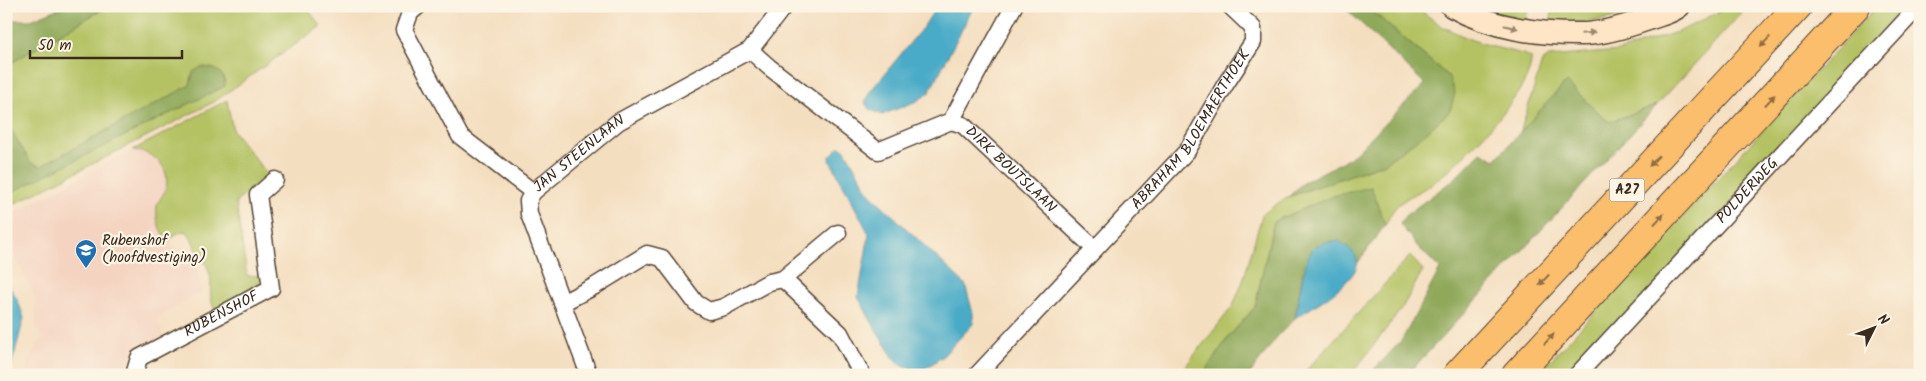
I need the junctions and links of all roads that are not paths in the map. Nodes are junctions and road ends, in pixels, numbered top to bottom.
1 (418, 6) edge
2 (784, 6) edge
3 (1014, 6) edge
4 (1230, 6) edge
5 (1452, 6) edge
6 (1680, 6) edge
7 (1798, 6) edge
8 (1856, 6) edge
9 (1920, 6) edge
10 (750, 50) junction
11 (951, 120) junction
12 (275, 180) dead end
13 (533, 192) junction
14 (838, 233) dead end
15 (1096, 249) junction
16 (783, 280) junction
17 (562, 303) junction
18 (134, 375) edge
19 (589, 375) edge
20 (862, 375) edge
21 (977, 375) edge
22 (1456, 375) edge
23 (1516, 375) edge
24 (1577, 375) edge

1 - 13 street
2 - 10 street, JAN STEENLAAN
3 - 11 street
4 - 15 street, ABRAHAM BLOEMAERTHOEK
5 -> 6 street
7 -> 22 highway, A27
23 -> 8 highway
9 - 24 street, POLDERWEG
10 - 11 street, DIRK BOUTSLAAN
10 - 13 street, JAN STEENLAAN
11 - 15 street, DIRK BOUTSLAAN
12 - 18 street, RUBENSHOF
13 - 17 street, JAN STEENLAAN
14 - 16 street
15 - 21 street
16 - 17 street
16 - 20 street
17 - 19 street, JAN STEENLAAN

